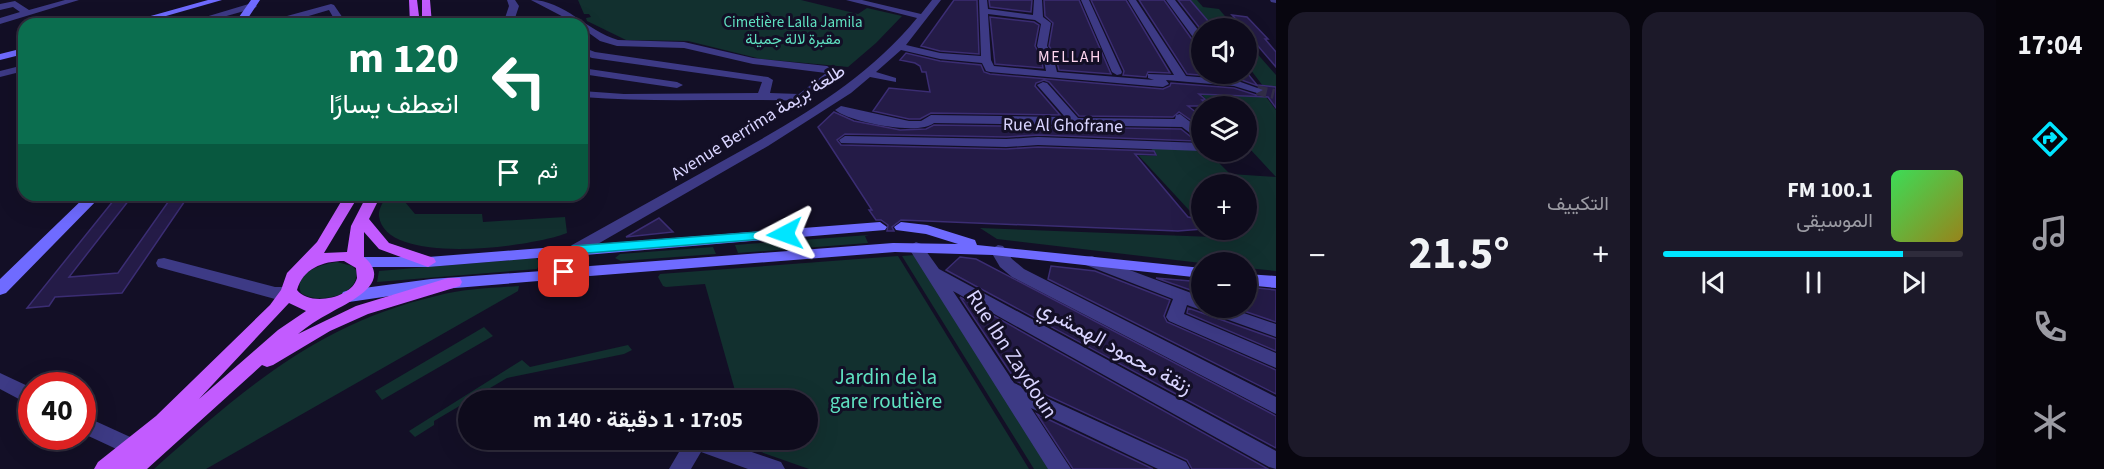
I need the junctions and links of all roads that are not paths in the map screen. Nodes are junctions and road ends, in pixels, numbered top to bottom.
1 (218, 0) edge
2 (413, 0) edge
3 (426, 0) edge
4 (511, 0) edge
5 (535, 0) edge
6 (850, 0) edge
7 (937, 0) edge
8 (983, 0) edge
9 (1038, 0) edge
10 (1085, 0) edge
11 (1132, 0) edge
12 (1170, 0) edge
13 (69, 1) edge
14 (254, 3) edge
15 (0, 7) edge
16 (984, 11) junction
17 (28, 14) junction
18 (924, 17) junction
19 (149, 18) edge
20 (206, 18) edge
21 (243, 18) edge
22 (290, 18) edge
23 (338, 18) edge
24 (414, 18) edge
25 (428, 18) edge
26 (510, 18) edge
27 (563, 18) edge
28 (1038, 18) junction
29 (0, 21) edge
30 (1191, 28) edge
31 (588, 31) edge
32 (899, 47) junction
33 (700, 48) junction
34 (18, 52) edge
35 (588, 53) edge
36 (0, 57) edge
37 (610, 58) junction
38 (986, 60) junction
39 (687, 69) junction
40 (1052, 69) junction
41 (18, 70) edge
42 (588, 72) edge
43 (1117, 72) junction
44 (0, 74) edge
45 (597, 74) junction
46 (869, 74) junction
47 (1157, 76) junction
48 (1182, 78) junction
49 (1040, 79) junction
50 (1191, 79) edge
51 (892, 80) dead end
52 (1238, 84) edge
53 (588, 85) edge
54 (677, 85) junction
55 (1257, 90) tunnel mouth
56 (588, 94) edge
57 (763, 96) junction
58 (807, 96) junction
59 (672, 97) junction
60 (834, 107) junction
61 (875, 119) junction
62 (1012, 119) junction
63 (1074, 121) junction
64 (919, 124) junction
65 (1191, 128) edge
66 (845, 140) dead end
67 (877, 140) junction
68 (924, 141) junction
69 (1038, 141) junction
70 (1191, 147) edge
71 (89, 201) edge
72 (349, 201) edge
73 (371, 201) edge
74 (361, 219) junction
75 (880, 227) dead end
76 (901, 227) dead end
77 (927, 230) junction
78 (577, 250) junction
79 (996, 250) junction
80 (925, 258) junction
81 (358, 261) junction
82 (1091, 261) junction
83 (428, 262) junction
84 (164, 263) dead end
85 (304, 267) junction
86 (590, 272) junction
87 (1191, 272) edge
88 (568, 274) junction
89 (1257, 280) edge
90 (454, 282) junction
91 (1276, 282) edge
92 (0, 289) edge
93 (289, 291) junction
94 (1182, 296) junction
95 (342, 299) junction
96 (1191, 300) edge
97 (1239, 318) edge
98 (1276, 332) edge
99 (1276, 361) edge
100 (236, 378) junction
101 (0, 380) edge
102 (1007, 388) junction
103 (18, 390) edge
104 (1276, 406) edge
105 (96, 430) edge
106 (132, 447) junction
107 (1276, 461) edge
108 (105, 469) edge
109 (132, 469) edge
110 (680, 469) edge
111 (774, 469) edge
112 (1060, 469) edge
113 (1179, 469) edge

1 - 19 street
2 - 24 main road
3 - 25 main road
4 - 26 street
5 - 27 street
6 - 18 street
7 - 18 street, Avenue Berrima طلعة بريمة
8 - 16 street
9 - 28 street
10 - 43 street
11 - 48 street
12 - 30 street
13 - 17 street
14 - 20 street
14 - 21 street
15 - 17 street
16 - 28 street
16 - 38 street
17 - 29 street
18 - 32 street, Avenue Berrima طلعة بريمة
22 - 23 street
28 - 40 street
31 - 33 street
32 - 38 street
32 - 46 street, Avenue Berrima طلعة بريمة
33 - 39 street
33 - 58 street
34 - 36 street
35 - 37 street
37 - 39 street
37 - 45 street
38 - 49 street
39 - 54 street
39 - 57 street
40 - 43 street
40 - 47 street
40 - 49 street
41 - 44 street
42 - 45 street
43 - 47 street
45 - 53 street
45 - 54 street
46 - 51 street
46 - 60 street, Avenue Berrima طلعة بريمة
47 - 48 street
48 - 50 street
49 - 63 street
52 - 55 street
54 - 59 street
56 - 59 street
57 - 58 street
57 - 59 street
58 - 60 street
60 - 61 street
60 - 78 street, Avenue Berrima طلعة بريمة
61 - 64 street
61 - 67 street
62 - 63 street
62 - 64 street
62 - 69 street
63 - 65 street
64 - 68 street
66 - 67 street, Rue Al Ghofrane
67 - 68 street, Rue Al Ghofrane
68 - 69 street, Rue Al Ghofrane
69 - 70 street, Rue Al Ghofrane
71 - 92 street
72 - 85 main road
73 - 74 main road
74 - 81 main road
74 - 83 main road
75 - 78 street
76 - 77 street
77 - 79 street
77 - 80 street
78 - 83 street
78 - 86 street
78 - 88 street
79 - 80 street
79 - 82 street
79 - 104 street
80 - 86 street
80 - 102 street, Rue Ibn Zaydoun
80 - 107 street, زنقة محمود الهمشري
81 - 83 street
81 - 85 main road
81 - 95 main road
82 - 87 street
82 - 94 street
84 - 93 street
85 - 93 main road
86 - 88 street
88 - 90 street
89 - 91 street
90 - 95 street
90 - 100 main road
93 - 95 main road
93 - 106 main road
94 - 96 street
94 - 99 street
95 - 100 main road
97 - 98 street
100 - 109 main road
101 - 103 street
102 - 112 street, Rue Ibn Zaydoun
102 - 113 street
105 - 106 street
106 - 108 main road
110 - 111 street

